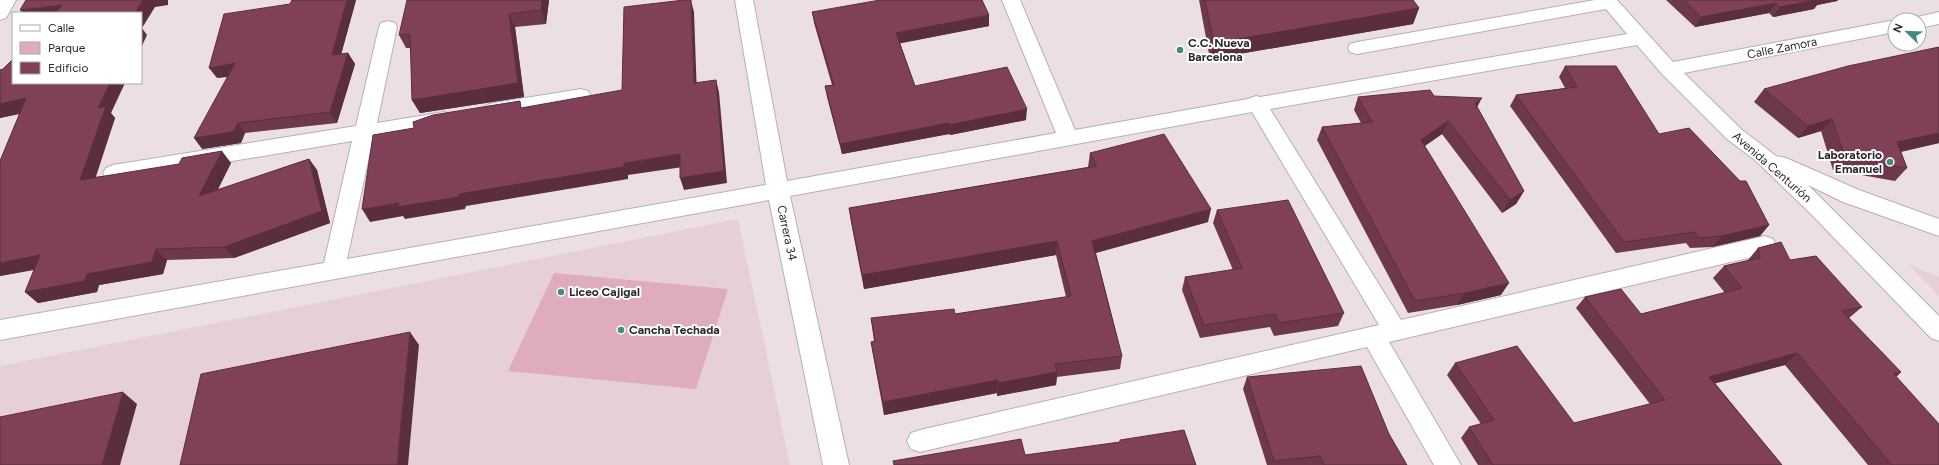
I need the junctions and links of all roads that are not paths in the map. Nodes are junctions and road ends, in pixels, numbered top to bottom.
1 (7, 0) edge
2 (744, 0) edge
3 (1011, 0) edge
4 (1608, 2) edge
5 (0, 14) edge
6 (1939, 18) edge
7 (1927, 20) edge
8 (388, 27) dead end
9 (1887, 28) edge
10 (1640, 38) junction
11 (1357, 48) dead end
12 (1669, 69) junction
13 (581, 96) edge
14 (1256, 103) junction
15 (366, 132) junction
16 (1068, 138) junction
17 (1762, 155) junction
18 (113, 173) edge
19 (778, 190) junction
20 (1939, 228) edge
21 (1765, 245) edge
22 (334, 268) junction
23 (0, 330) edge
24 (1939, 331) edge
25 (1384, 333) junction
26 (920, 441) dead end
27 (836, 465) edge
28 (1448, 465) edge

1 - 5 street
2 - 19 street, Carrera 34
3 - 16 street
4 - 10 street, Avenida Centurión
4 - 11 street
6 - 7 street
8 - 15 street
9 - 12 street, Calle Zamora
10 - 12 street, Avenida Centurión
10 - 14 street
12 - 17 street, Avenida Centurión
13 - 15 street
14 - 16 street
14 - 25 street
15 - 18 street
15 - 22 street
16 - 19 street
17 - 20 street
17 - 24 street, Avenida Centurión
19 - 22 street
19 - 27 street, Carrera 34
21 - 25 street
22 - 23 street
25 - 26 street
25 - 28 street

